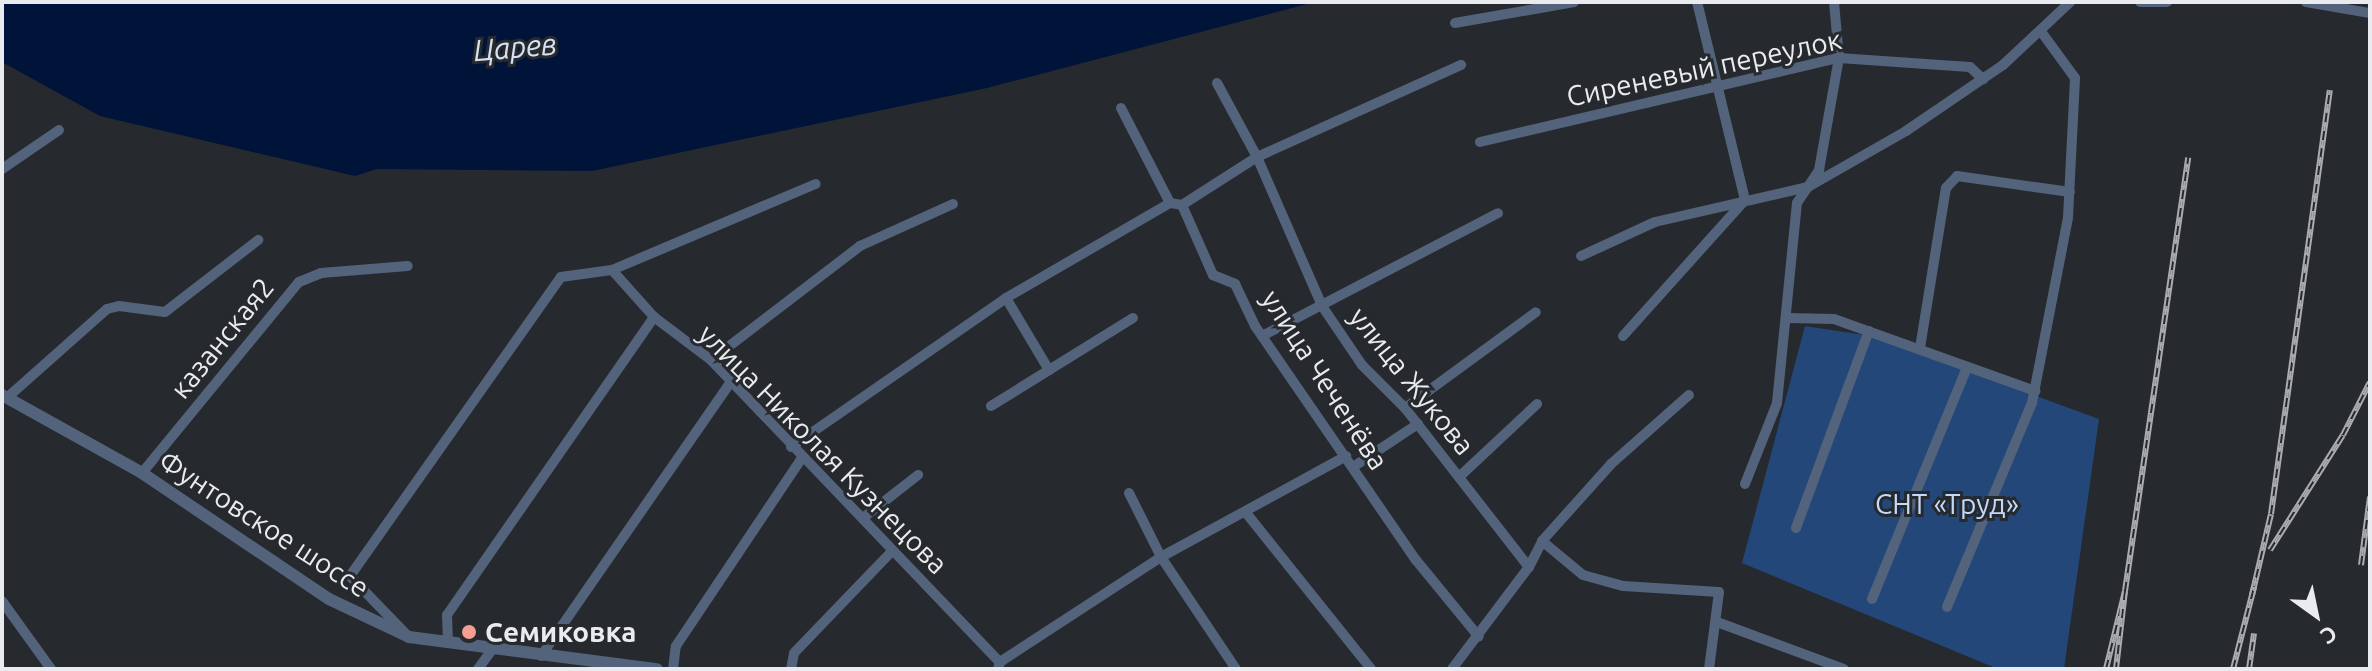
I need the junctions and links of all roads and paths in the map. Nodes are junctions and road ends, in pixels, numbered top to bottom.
1 (1574, 2) edge
2 (1697, 2) edge
3 (1834, 2) edge
4 (2070, 2) edge
5 (2140, 2) edge
6 (2306, 2) edge
7 (2162, 4) edge
8 (2370, 13) edge
9 (1455, 23) dead end
10 (2040, 30) junction
11 (1839, 58) junction
12 (1461, 65) dead end
13 (1983, 79) junction
14 (1217, 83) dead end
15 (1720, 84) junction
16 (1121, 108) dead end
17 (59, 130) dead end
18 (1480, 142) dead end
19 (1257, 157) junction
20 (2, 169) edge
21 (816, 184) dead end
22 (1808, 187) junction
23 (2070, 192) junction
24 (1745, 200) junction
25 (1170, 203) junction
26 (953, 204) dead end
27 (1182, 205) junction
28 (1498, 213) dead end
29 (258, 240) dead end
30 (1581, 256) dead end
31 (408, 266) dead end
32 (612, 270) junction
33 (1006, 298) junction
34 (1322, 306) junction
35 (1536, 312) dead end
36 (654, 317) junction
37 (1133, 318) dead end
38 (1787, 318) junction
39 (1869, 331) junction
40 (1262, 336) junction
41 (1623, 336) dead end
42 (1920, 348) junction
43 (711, 360) junction
44 (1967, 367) junction
45 (1049, 370) junction
46 (729, 384) junction
47 (2035, 391) junction
48 (1689, 395) dead end
49 (5, 396) edge
50 (1537, 404) dead end
51 (991, 406) dead end
52 (1405, 408) junction
53 (1418, 424) junction
54 (791, 447) junction
55 (1346, 456) junction
56 (802, 458) junction
57 (1353, 467) junction
58 (142, 473) junction
59 (918, 475) dead end
60 (1459, 477) junction
61 (1745, 484) dead end
62 (1129, 493) dead end
63 (1247, 514) junction
64 (863, 518) junction
65 (1796, 528) dead end
66 (1542, 541) junction
67 (892, 551) junction
68 (1161, 557) junction
69 (1529, 567) junction
70 (1872, 599) dead end
71 (2, 601) edge
72 (1947, 607) dead end
73 (1717, 622) junction
74 (409, 637) junction
75 (1479, 637) junction
76 (448, 643) junction
77 (491, 651) junction
78 (541, 656) junction
79 (999, 666) edge
80 (51, 669) edge
81 (478, 669) edge
82 (657, 669) edge
83 (673, 669) edge
84 (791, 669) edge
85 (1236, 669) edge
86 (1371, 669) edge
87 (1452, 669) edge
88 (1709, 669) edge
89 (1844, 669) edge

1 - 9 street
2 - 15 street
3 - 11 street
4 - 10 street
5 - 7 street
6 - 8 street
10 - 13 street
10 - 23 street
11 - 13 street, Сиреневый переулок
11 - 15 street, Сиреневый переулок
11 - 22 street
12 - 19 street
13 - 22 street
14 - 19 street, улица Жукова
15 - 18 street, Сиреневый переулок
15 - 24 street
16 - 25 street
17 - 20 street
19 - 27 street
19 - 34 street, улица Жукова
21 - 32 street
22 - 24 street
22 - 38 street
23 - 42 street
23 - 47 street
24 - 30 street
24 - 41 street
25 - 27 street
25 - 33 street
26 - 43 street
27 - 40 street, улица Чеченёва
28 - 34 street
29 - 49 street
31 - 58 street, казанская2
32 - 36 street, улица Николая Кузнецова
32 - 74 street
33 - 45 street
33 - 54 street
34 - 40 street
34 - 52 street, улица Жукова
35 - 52 street
36 - 43 street, улица Николая Кузнецова
36 - 76 street
37 - 45 street
38 - 39 street
38 - 61 street
39 - 42 street
39 - 65 street
40 - 55 street, улица Чеченёва
42 - 44 street
43 - 46 street, улица Николая Кузнецова
44 - 47 street
44 - 70 street
45 - 51 street
46 - 54 street, улица Николая Кузнецова
46 - 78 street
47 - 72 street
48 - 66 street
49 - 58 street, Фунтовское шоссе
50 - 60 street
52 - 53 street, улица Жукова
53 - 57 street
53 - 60 street, улица Жукова
54 - 56 street, улица Николая Кузнецова
55 - 57 street, улица Чеченёва
55 - 63 street
56 - 64 street, улица Николая Кузнецова
56 - 83 street
57 - 75 street, улица Чеченёва
58 - 74 street, Фунтовское шоссе
59 - 64 street
60 - 69 street, улица Жукова
62 - 68 street
63 - 68 street
63 - 86 street
64 - 67 street, улица Николая Кузнецова
66 - 69 street
66 - 73 street
67 - 79 street, улица Николая Кузнецова
67 - 84 street
68 - 79 street
68 - 85 street
69 - 75 street
71 - 80 street
73 - 88 street
73 - 89 street
74 - 76 street, Фунтовское шоссе
75 - 87 street
76 - 77 street, Фунтовское шоссе
77 - 78 street, Фунтовское шоссе
77 - 81 street
78 - 82 street, Фунтовское шоссе

